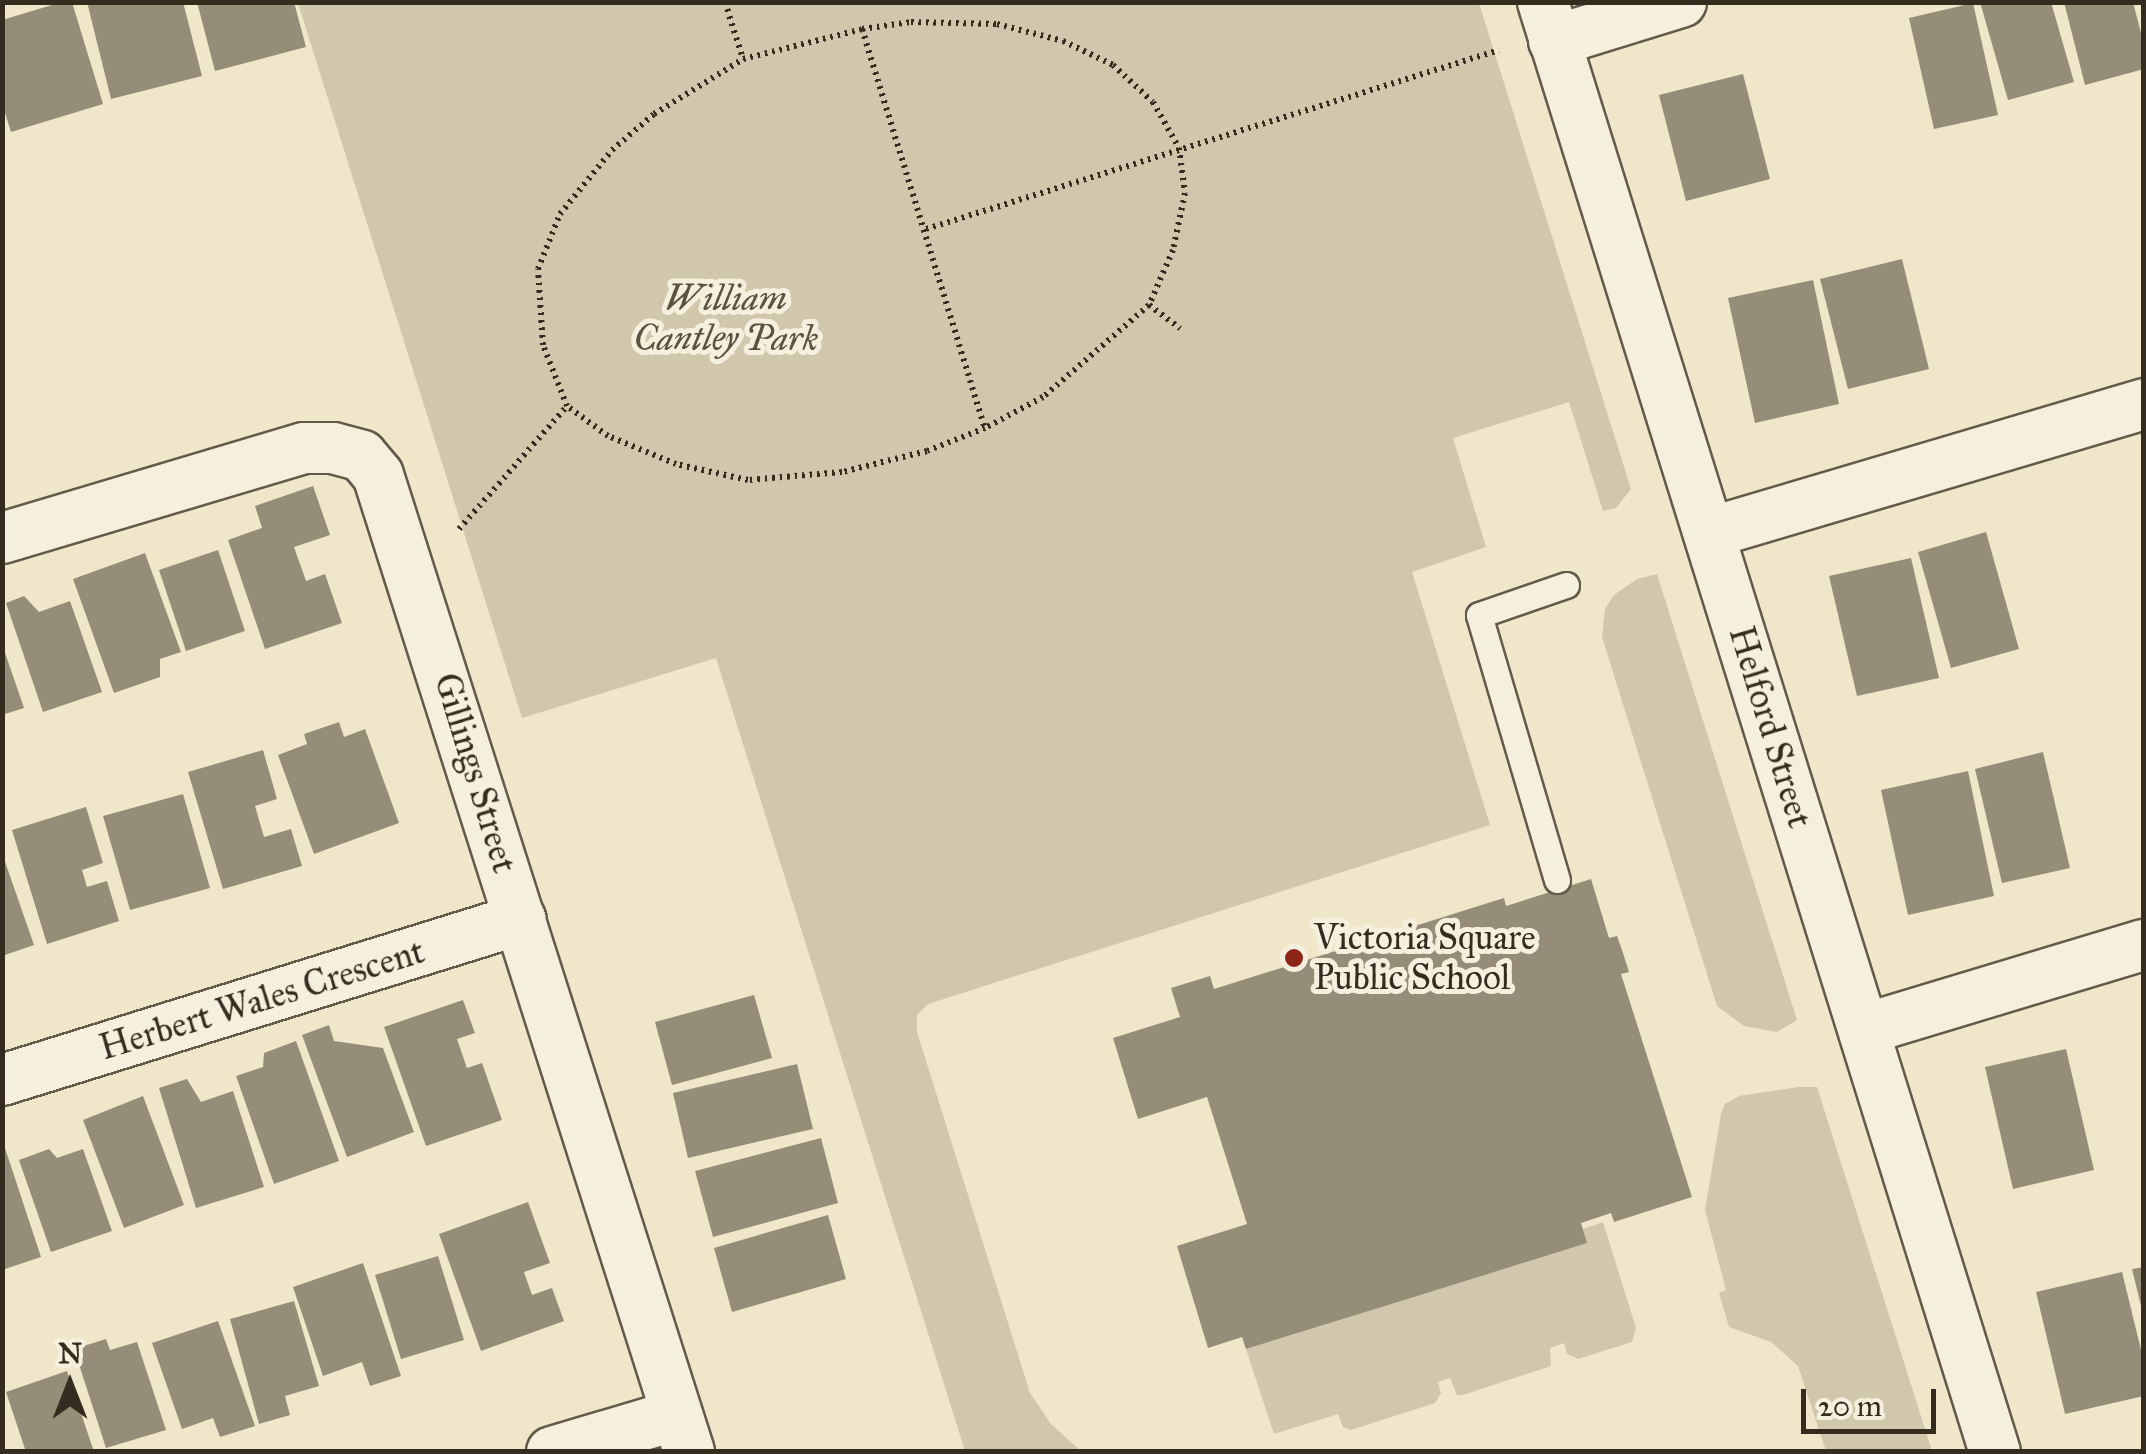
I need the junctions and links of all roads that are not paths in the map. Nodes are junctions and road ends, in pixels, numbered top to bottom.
1 (1681, 2) edge
2 (1549, 22) edge
3 (2144, 404) edge
4 (1709, 533) junction
5 (2, 538) edge
6 (1566, 585) dead end
7 (1557, 880) dead end
8 (521, 919) junction
9 (2144, 944) edge
10 (1864, 1030) junction
11 (2, 1080) edge
12 (683, 1433) edge
13 (552, 1452) edge
14 (1996, 1452) edge

1 - 2 street
2 - 4 street, Helford Street
3 - 4 street
4 - 10 street, Helford Street
5 - 8 street, Gillings Street
6 - 7 lane
8 - 11 street, Herbert Wales Crescent
8 - 12 street, Gillings Street
9 - 10 street
10 - 14 street, Helford Street
12 - 13 street

